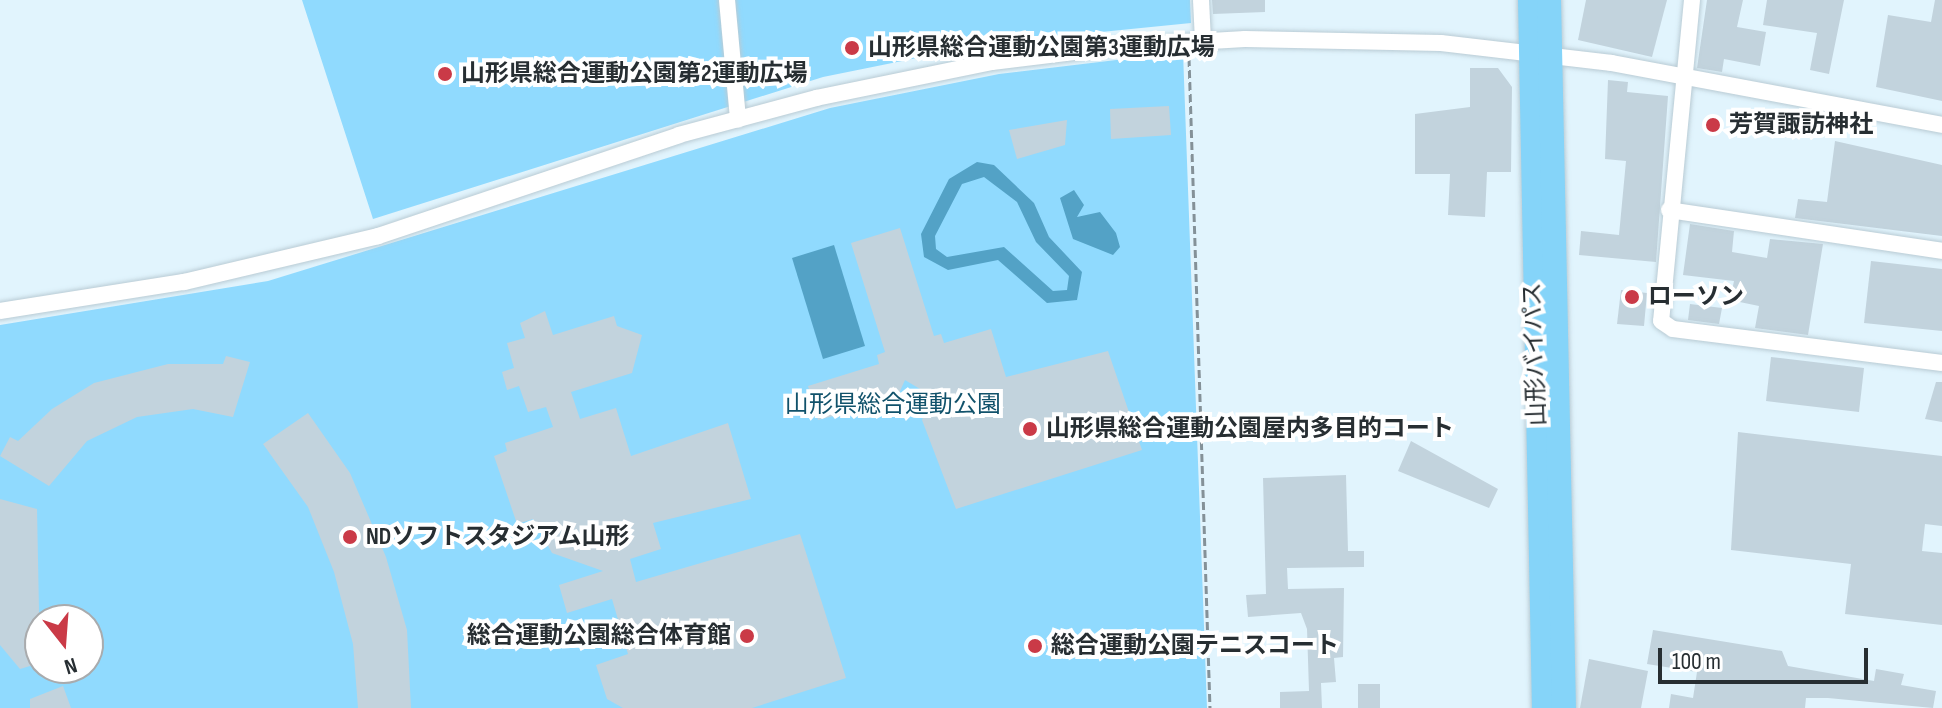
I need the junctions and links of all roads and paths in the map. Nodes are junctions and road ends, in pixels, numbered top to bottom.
1 (727, 0) edge
2 (1201, 0) edge
3 (1530, 0) edge
4 (1549, 0) edge
5 (1692, 0) edge
6 (1196, 42) junction
7 (1540, 54) junction
8 (1681, 78) junction
9 (738, 119) junction
10 (1942, 125) edge
11 (1669, 210) junction
12 (1942, 251) edge
13 (0, 311) edge
14 (1942, 363) edge
15 (1210, 708) edge
16 (1544, 708) edge
17 (1564, 708) edge

1 - 9 street
2 - 6 street
3 - 7 highway, 山形バイパス
4 - 7 highway, 山形バイパス
5 - 8 street
6 - 7 street
6 - 9 street
6 - 15 path
7 - 8 street
7 - 16 highway, 山形バイパス
7 - 17 highway, 山形バイパス
8 - 10 street
8 - 11 street
9 - 13 street
11 - 12 street
11 - 14 street

